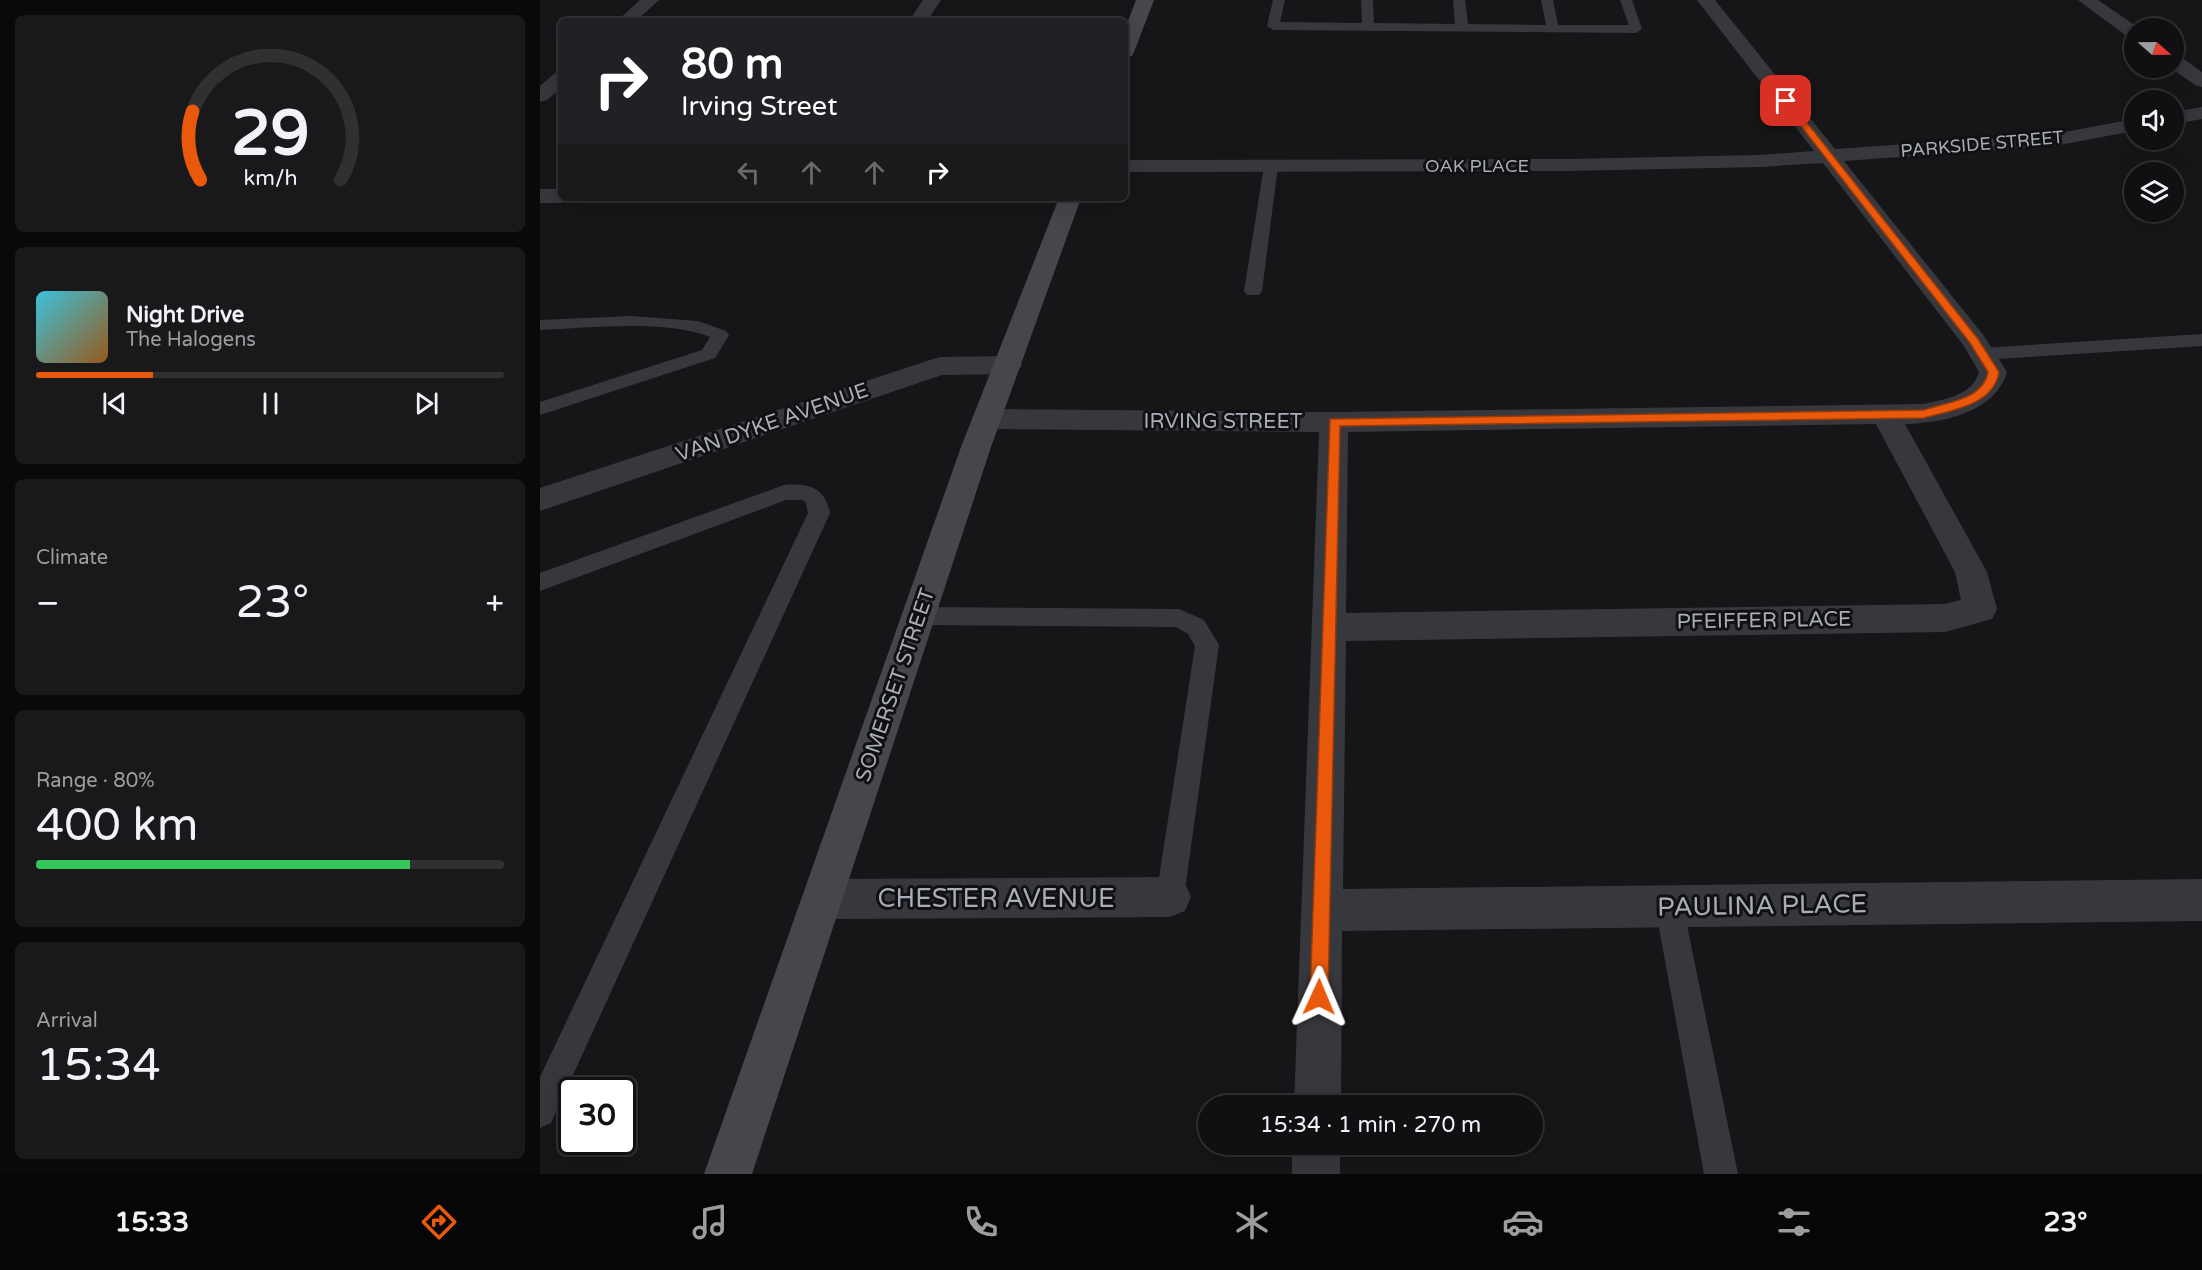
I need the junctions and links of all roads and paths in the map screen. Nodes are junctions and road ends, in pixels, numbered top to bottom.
1 (650, 0) edge
2 (932, 0) edge
3 (1144, 0) edge
4 (1279, 0) edge
5 (1368, 0) edge
6 (1459, 0) edge
7 (1547, 0) edge
8 (1626, 0) edge
9 (1706, 0) edge
10 (2087, 0) edge
11 (629, 18) edge
12 (920, 18) edge
13 (2124, 26) edge
14 (1368, 27) junction
15 (1462, 27) junction
16 (1553, 28) junction
17 (1128, 44) edge
18 (2184, 68) edge
19 (558, 81) edge
20 (2202, 81) edge
21 (540, 96) edge
22 (2202, 113) edge
23 (2184, 116) edge
24 (2124, 127) edge
25 (1830, 157) junction
26 (1128, 166) edge
27 (1271, 166) junction
28 (540, 196) edge
29 (558, 196) edge
30 (1069, 201) edge
31 (1253, 291) dead end
32 (541, 324) edge
33 (2202, 340) edge
34 (1983, 354) junction
35 (1008, 365) junction
36 (540, 409) edge
37 (1885, 414) junction
38 (986, 419) junction
39 (1334, 422) junction
40 (540, 500) edge
41 (540, 582) edge
42 (919, 616) junction
43 (1328, 627) junction
44 (1170, 897) joint
45 (823, 899) junction
46 (2202, 900) edge
47 (1669, 906) junction
48 (1321, 910) junction
49 (1317, 1095) edge
50 (540, 1112) edge
51 (1316, 1155) edge
52 (728, 1174) edge
53 (1316, 1174) edge
54 (1721, 1174) edge

1 - 11 street
2 - 12 street
3 - 17 main road
4 - 14 lane
5 - 14 lane
6 - 15 lane
7 - 16 lane
8 - 16 lane
9 - 25 street
10 - 13 street
14 - 15 lane
15 - 16 lane
18 - 20 street
19 - 21 street
22 - 23 street
24 - 25 street, PARKSIDE STREET
25 - 27 street, OAK PLACE
25 - 34 street
26 - 27 street, OAK PLACE
27 - 31 lane
28 - 29 street
30 - 35 main road, SOMERSET STREET
32 - 36 lane
33 - 34 lane
34 - 37 street, IRVING STREET
35 - 38 main road, SOMERSET STREET
35 - 40 street, VAN DYKE AVENUE
37 - 39 street, IRVING STREET
37 - 43 street, PFEIFFER PLACE
38 - 39 street, IRVING STREET
38 - 42 main road, SOMERSET STREET
39 - 43 street
41 - 50 lane
42 - 44 lane
42 - 45 main road, SOMERSET STREET
43 - 48 street
44 - 45 street, CHESTER AVENUE
45 - 52 main road, SOMERSET STREET
46 - 47 street, PAULINA PLACE
47 - 48 street, PAULINA PLACE
47 - 54 lane
48 - 49 street
51 - 53 street

